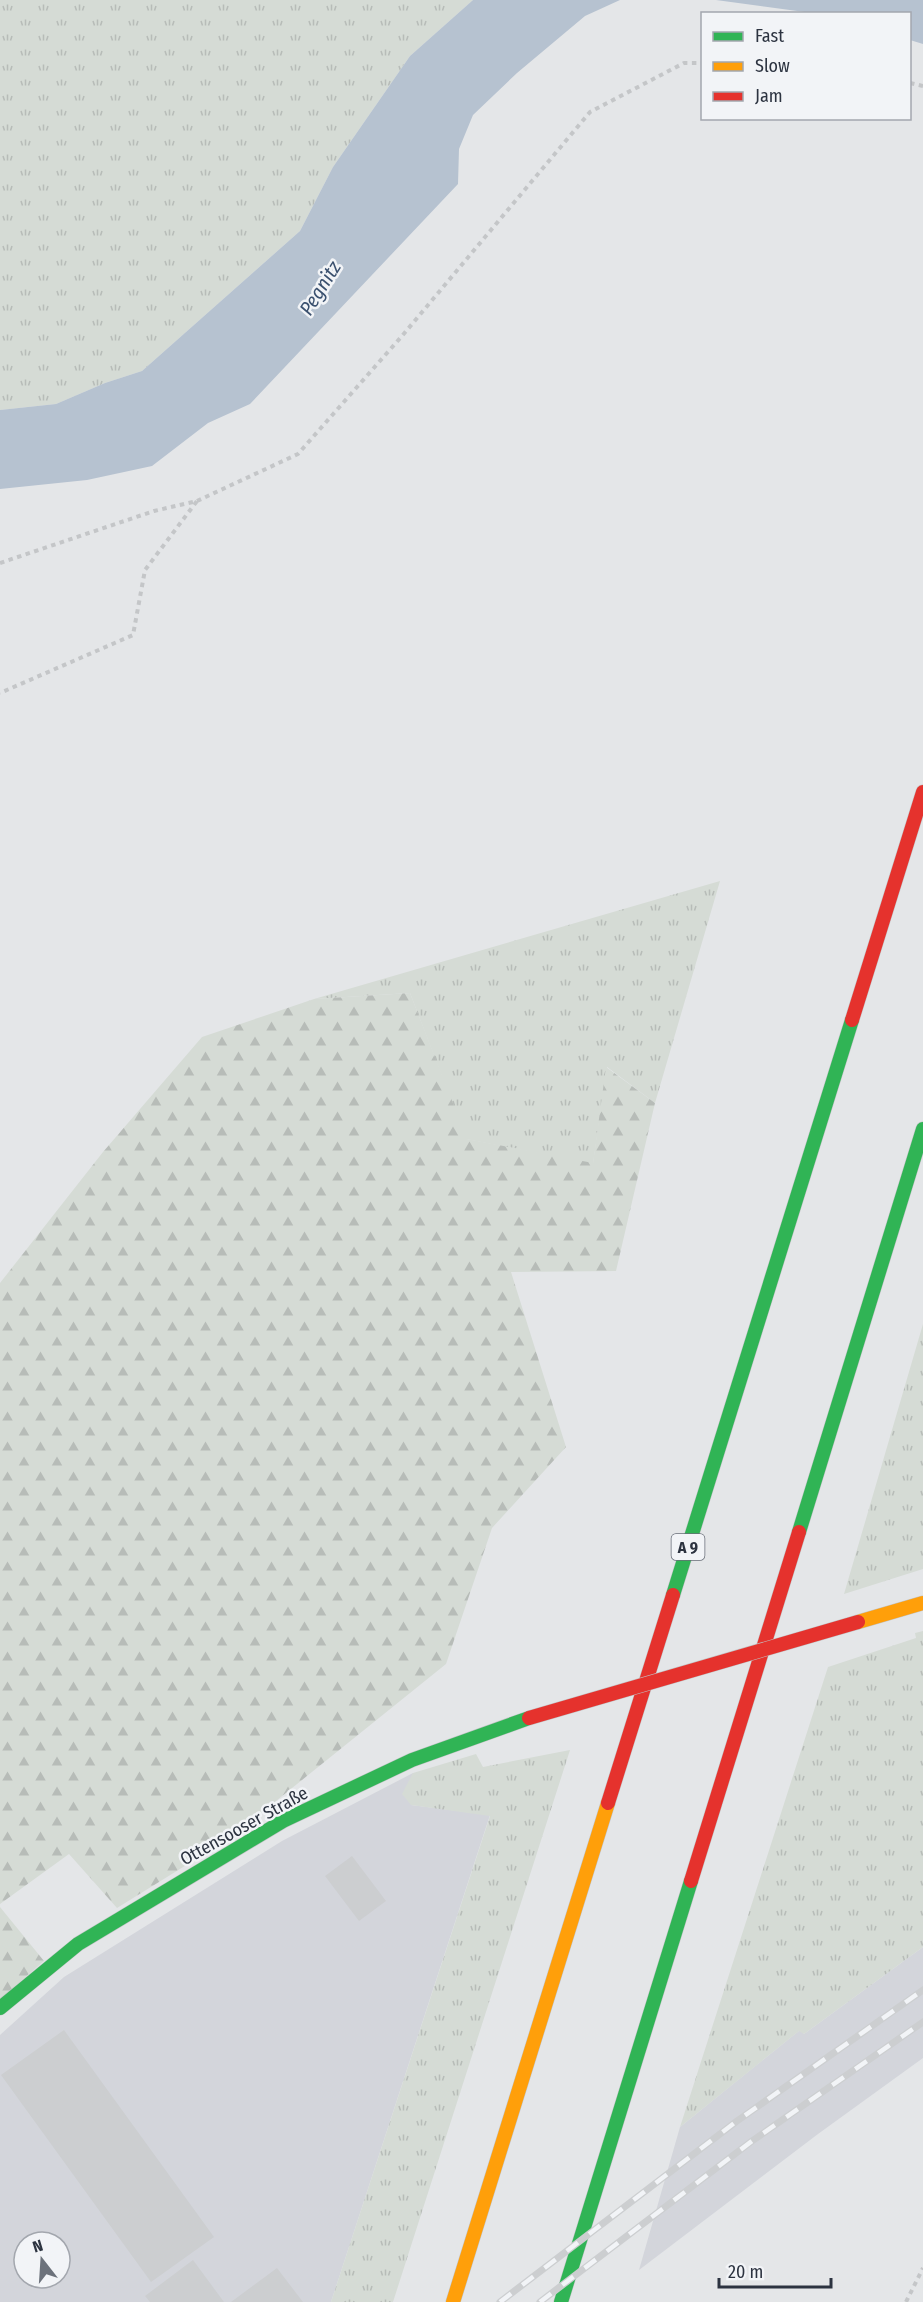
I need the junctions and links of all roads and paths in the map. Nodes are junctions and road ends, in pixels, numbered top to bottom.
1 (701, 63) edge
2 (197, 501) junction
3 (0, 563) edge
4 (0, 693) edge
5 (923, 792) edge
6 (923, 1129) edge
7 (923, 1603) edge
8 (0, 2008) edge
9 (923, 2268) edge
10 (453, 2302) edge
11 (561, 2302) edge
12 (906, 2302) edge

1 - 2 path
2 - 3 path
2 - 4 path
5 - 10 main road, A 9
6 - 11 main road
7 - 8 main road, Ottensooser Straße, bridge
9 - 12 path

